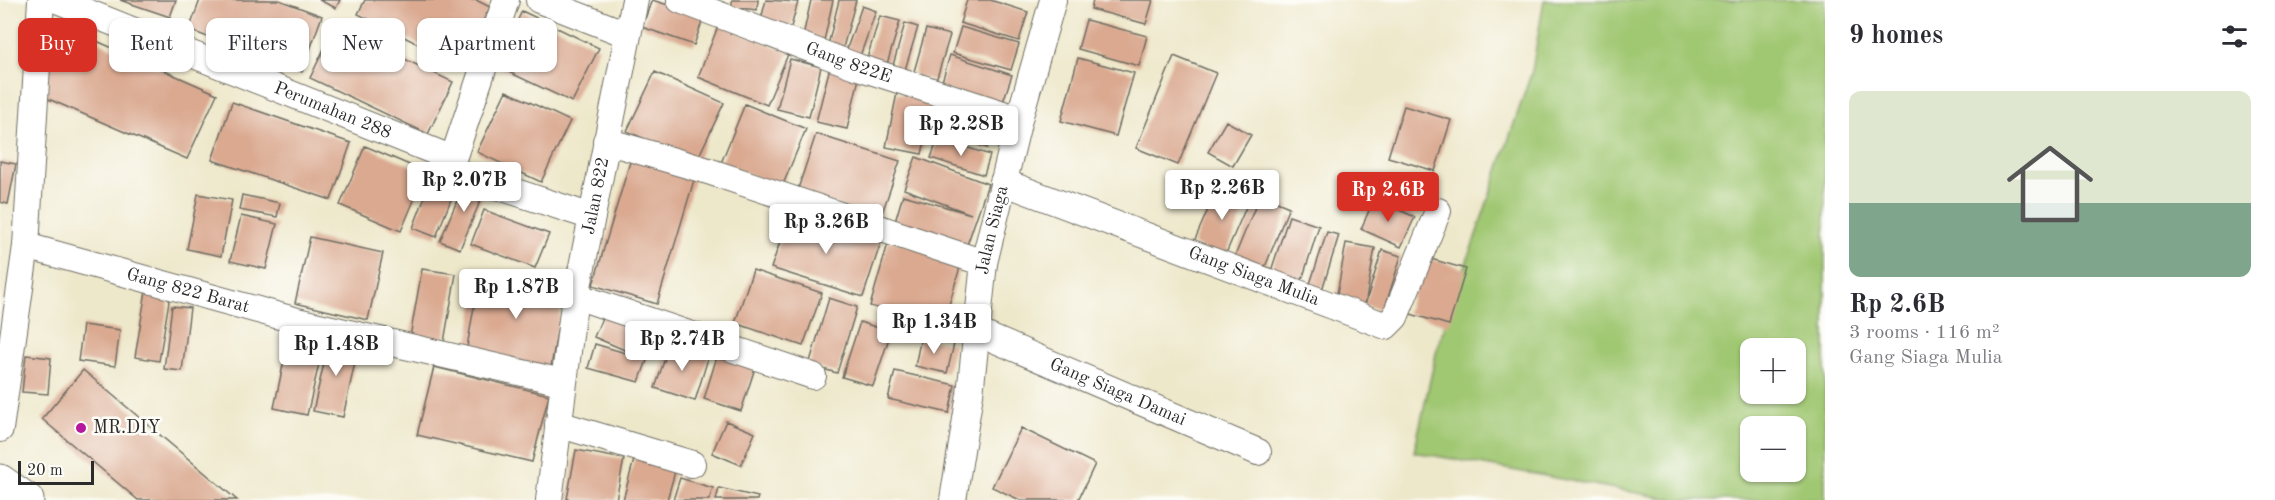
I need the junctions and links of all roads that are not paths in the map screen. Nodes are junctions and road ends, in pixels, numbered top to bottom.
1 (41, 0) edge
2 (57, 0) edge
3 (506, 0) edge
4 (538, 0) edge
5 (634, 0) edge
6 (680, 0) edge
7 (1053, 0) edge
8 (626, 34) junction
9 (1018, 119) junction
10 (606, 141) junction
11 (442, 168) dead end
12 (1003, 182) junction
13 (1438, 211) dead end
14 (592, 217) junction
15 (26, 246) junction
16 (984, 263) junction
17 (576, 296) junction
18 (977, 332) junction
19 (813, 376) dead end
20 (562, 382) junction
21 (558, 424) junction
22 (0, 429) edge
23 (1258, 452) dead end
24 (692, 464) dead end
25 (0, 481) edge
26 (27, 500) edge
27 (549, 500) edge
28 (954, 500) edge

1 - 15 street
2 - 3 street, Perumahan 288
4 - 8 street
5 - 8 street, Jalan 822
6 - 9 street, Gang 822E
7 - 9 street, Jalan Siaga
8 - 10 street, Jalan 822
9 - 12 street, Jalan Siaga
10 - 14 street, Jalan 822
10 - 16 street
11 - 14 street
12 - 13 street, Gang Siaga Mulia
12 - 16 street, Jalan Siaga
14 - 17 street, Jalan 822
15 - 20 street, Gang 822 Barat
15 - 22 street
16 - 18 street, Jalan Siaga
17 - 19 street
17 - 20 street, Jalan 822
18 - 23 street, Gang Siaga Damai
18 - 28 street, Jalan Siaga
20 - 21 street, Jalan 822
21 - 24 street
21 - 27 street, Jalan 822
25 - 26 highway

